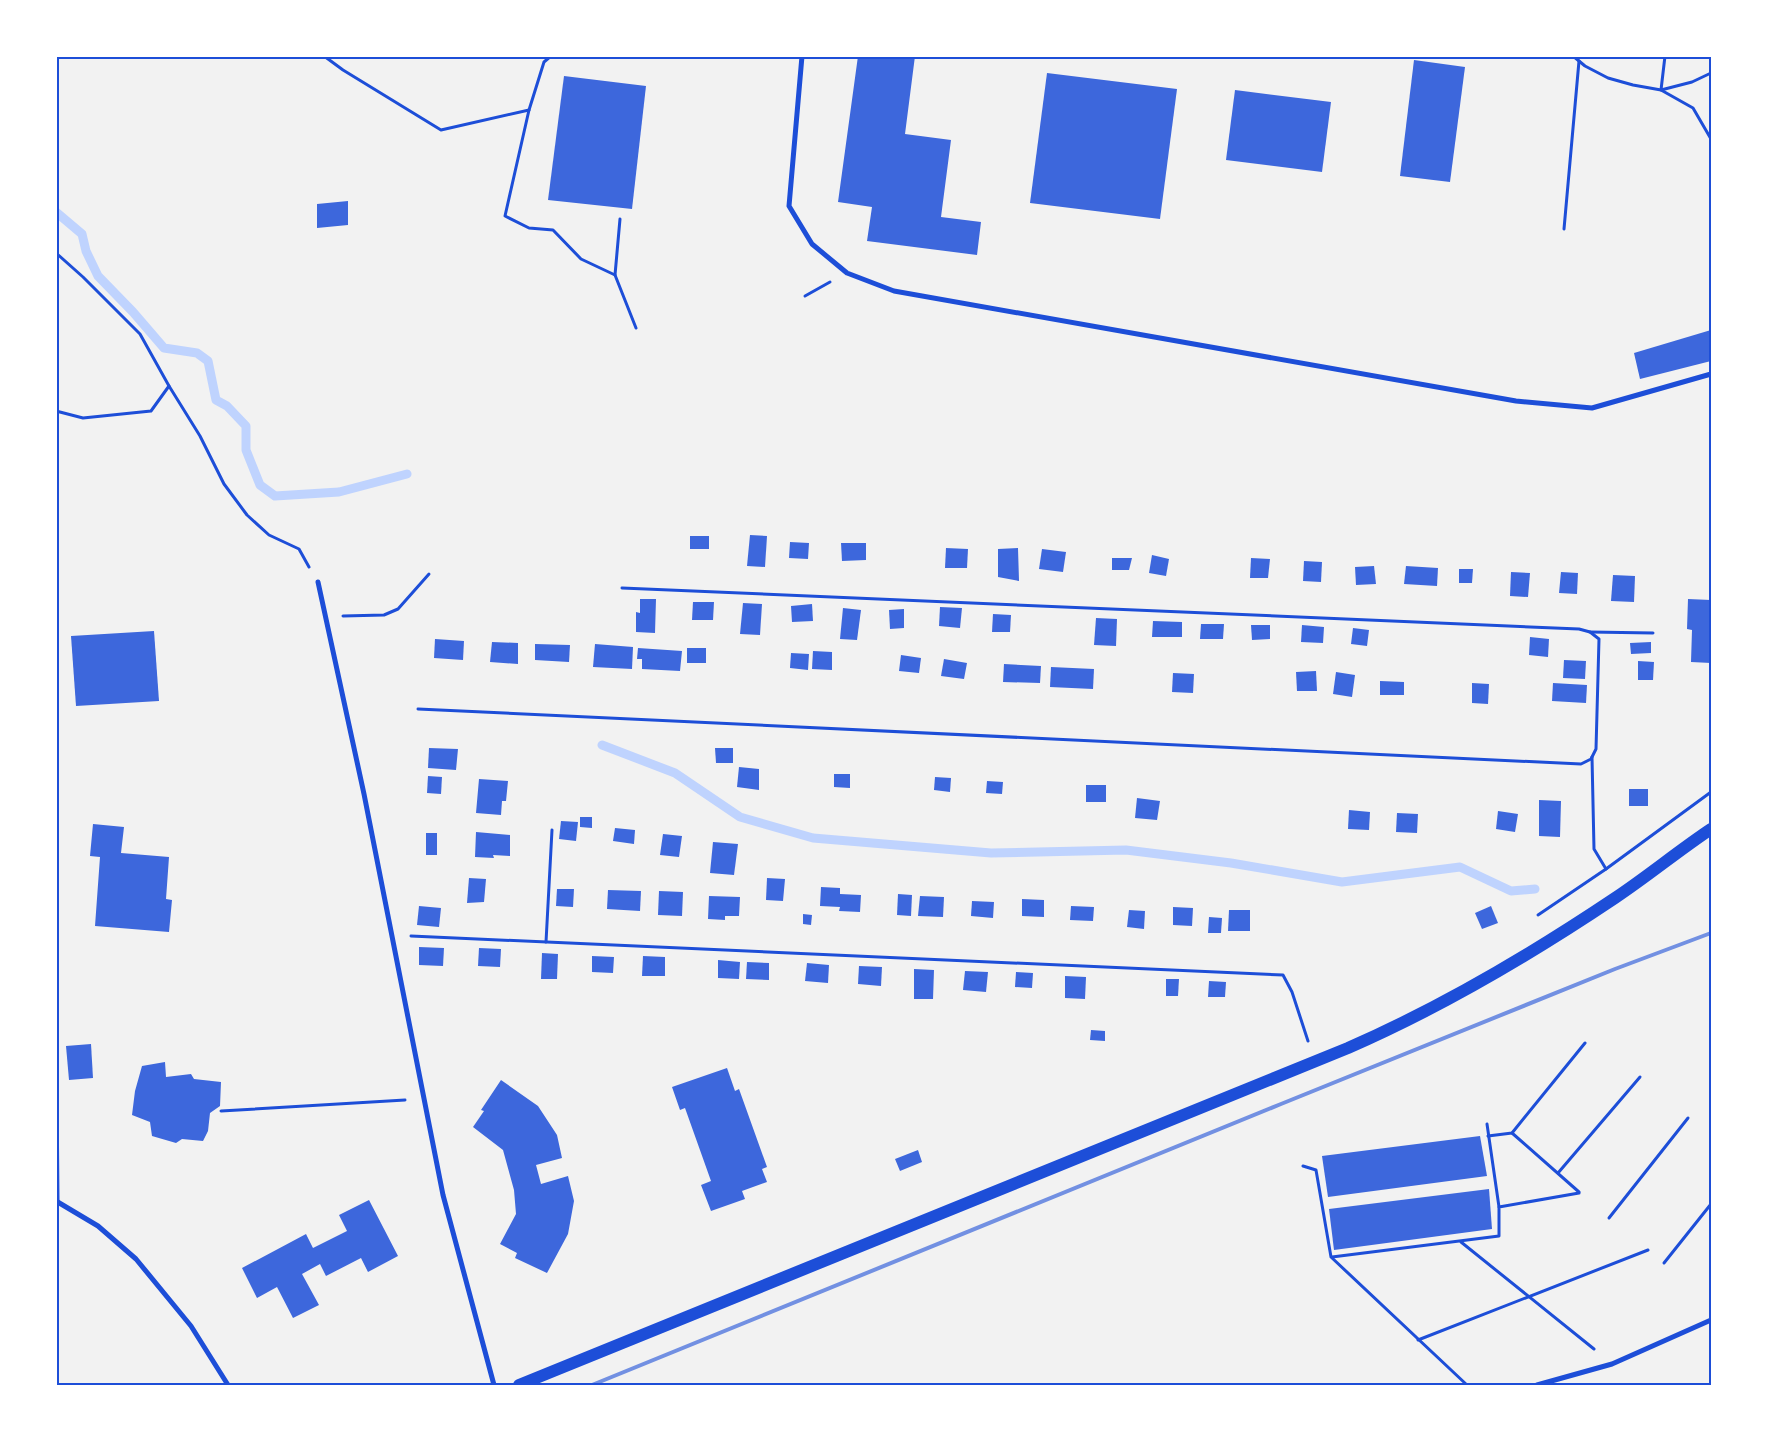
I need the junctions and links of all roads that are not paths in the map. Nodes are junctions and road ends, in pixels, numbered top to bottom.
1 (802, 56) edge
2 (1711, 374) edge
3 (318, 582) road end
4 (1711, 829) edge
5 (56, 1090) edge
6 (57, 1201) edge
7 (1711, 1320) edge
8 (228, 1385) edge
9 (494, 1385) edge
10 (518, 1385) edge
11 (1537, 1385) edge

1 - 2 street
3 - 9 street
4 - 10 main road
5 - 6 street
6 - 8 street
7 - 11 street

